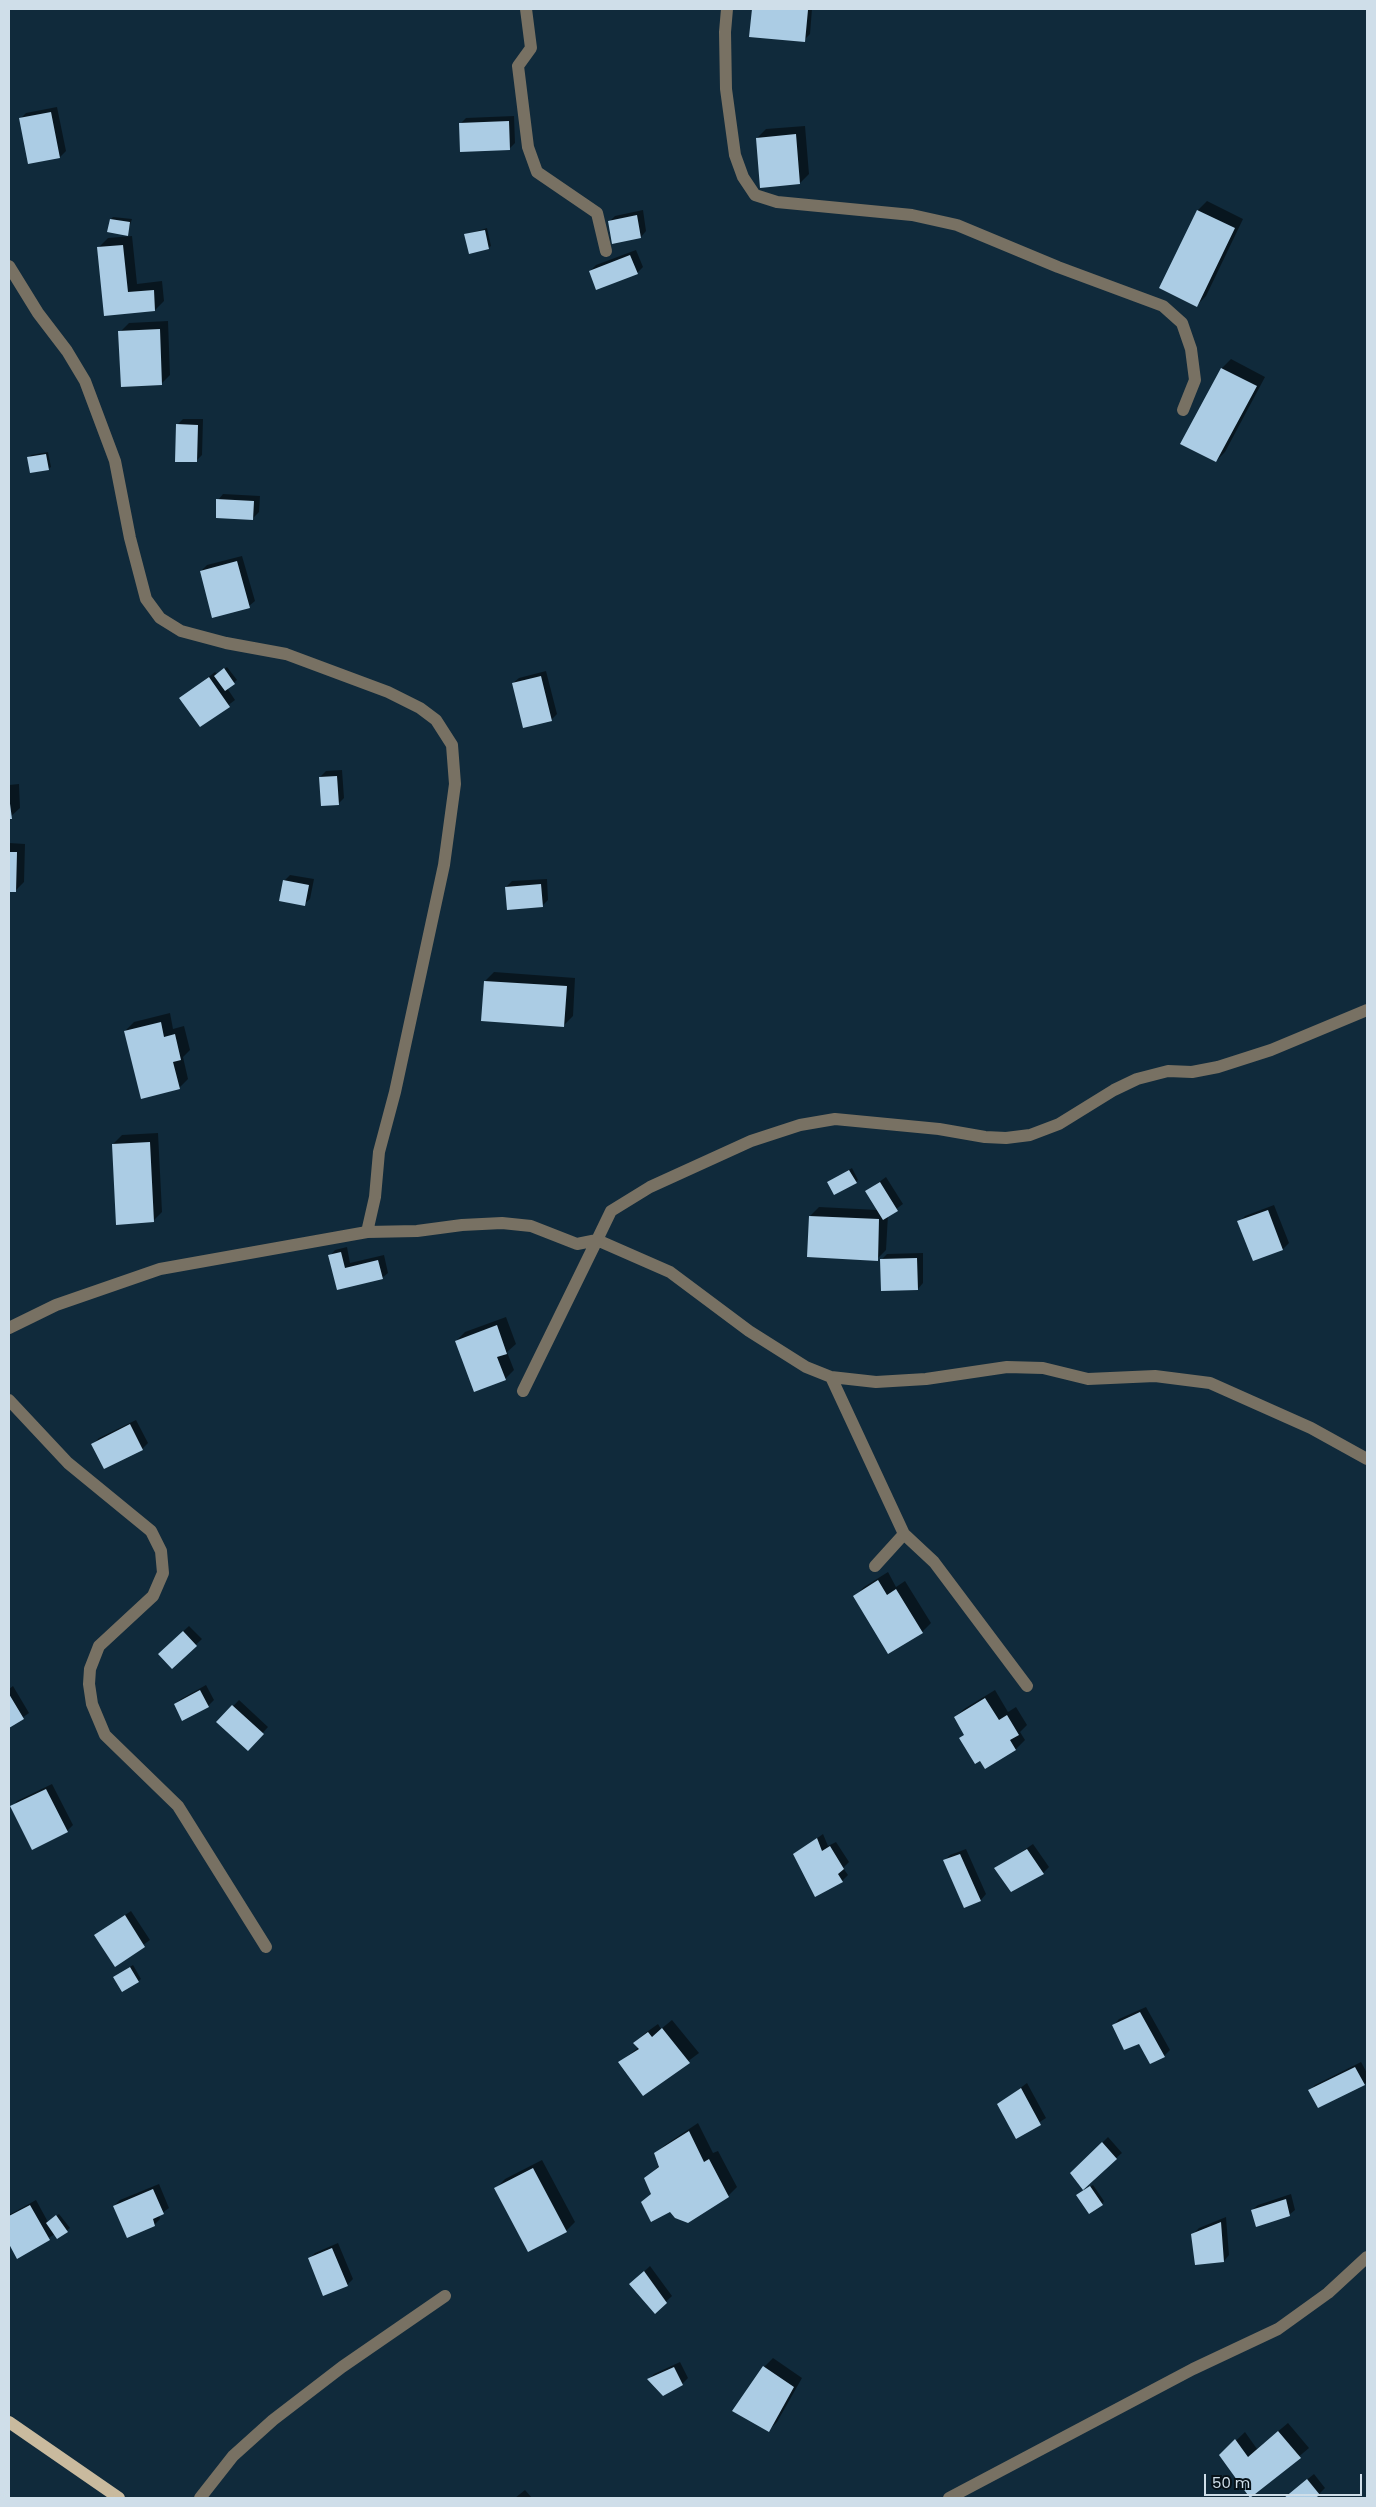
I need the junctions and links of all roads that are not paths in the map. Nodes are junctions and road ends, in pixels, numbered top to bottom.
1 (526, 9) edge
2 (727, 9) edge
3 (606, 251) dead end
4 (9, 266) edge
5 (1183, 410) dead end
6 (1367, 1010) edge
7 (367, 1232) junction
8 (597, 1240) junction
9 (9, 1328) edge
10 (831, 1378) junction
11 (522, 1390) dead end
12 (9, 1400) edge
13 (1367, 1459) edge
14 (904, 1534) junction
15 (875, 1566) dead end
16 (1026, 1686) dead end
17 (266, 1947) dead end
18 (1367, 2257) edge
19 (445, 2296) dead end
20 (9, 2422) edge
21 (119, 2498) edge
22 (200, 2498) edge
23 (949, 2498) edge

1 - 3 street
2 - 5 street
4 - 7 street
6 - 8 street
7 - 8 street
7 - 9 street
8 - 10 street
8 - 11 street
10 - 13 street
10 - 14 street
12 - 17 street
14 - 15 street
14 - 16 street
18 - 23 street
19 - 22 street
20 - 21 main road

